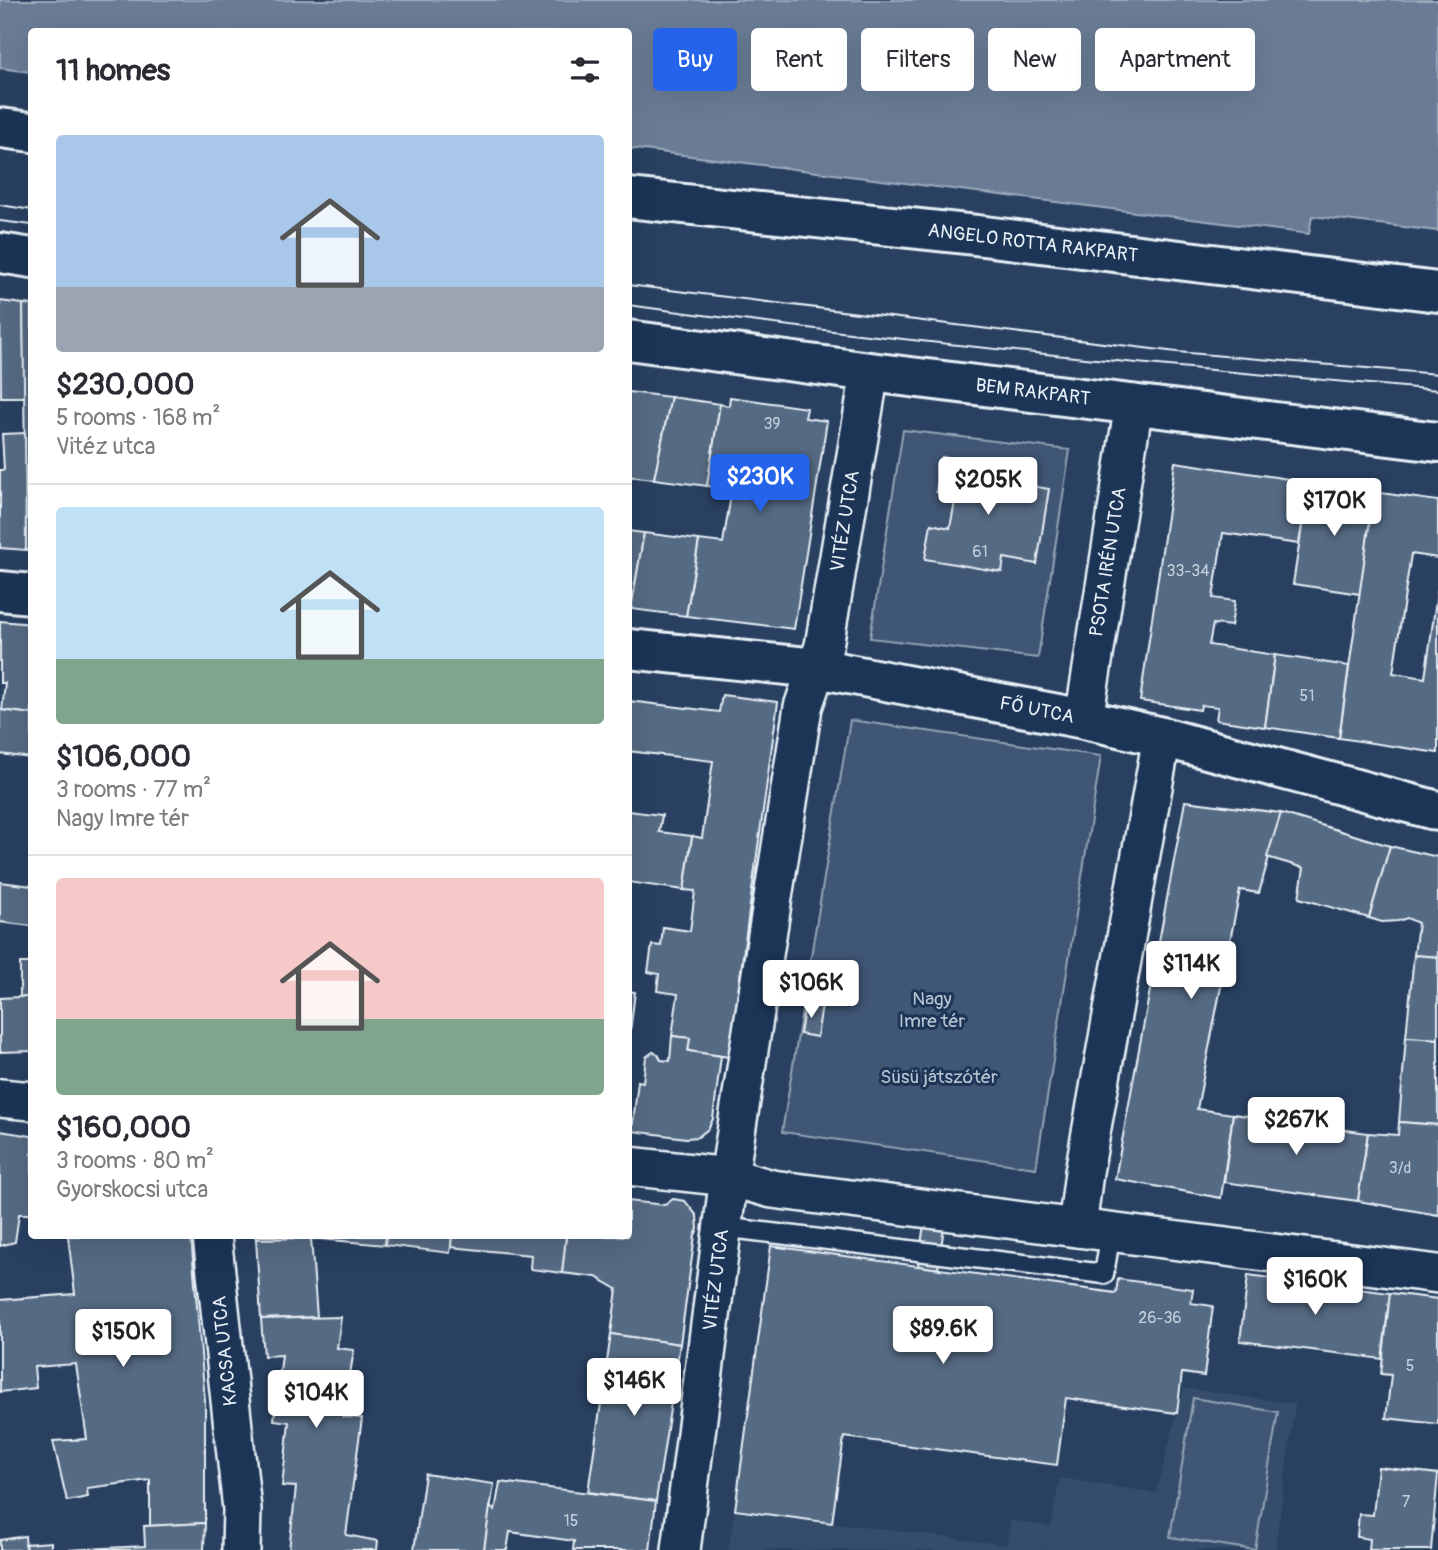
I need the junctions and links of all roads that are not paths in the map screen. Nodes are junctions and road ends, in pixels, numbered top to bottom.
1 (0, 128) edge
2 (28, 132) edge
3 (632, 198) edge
4 (0, 253) edge
5 (28, 257) edge
6 (1438, 292) edge
7 (632, 341) edge
8 (870, 373) junction
9 (1133, 404) junction
10 (1438, 442) edge
11 (0, 591) edge
12 (28, 594) edge
13 (632, 649) edge
14 (817, 668) junction
15 (1084, 719) junction
16 (1162, 737) junction
17 (1438, 811) edge
18 (0, 1098) edge
19 (28, 1101) edge
20 (632, 1166) edge
21 (729, 1177) junction
22 (722, 1227) junction
23 (1094, 1230) junction
24 (212, 1239) edge
25 (1438, 1275) edge
26 (241, 1550) edge
27 (681, 1550) edge

1 - 2 street
3 - 6 street, ANGELO ROTTA RAKPART
4 - 5 street
7 - 8 street, BEM RAKPART
8 - 9 street, BEM RAKPART
8 - 14 street, VITÉZ UTCA
9 - 10 street, BEM RAKPART
9 - 15 street, PSOTA IRÉN UTCA
11 - 12 street
13 - 14 street, FŐ UTCA
14 - 15 street, FŐ UTCA
14 - 21 street
15 - 16 street, FŐ UTCA
16 - 17 street, FŐ UTCA
16 - 23 street
18 - 19 street
20 - 21 street
21 - 22 street, VITÉZ UTCA
21 - 23 street
22 - 23 lane
22 - 27 street, VITÉZ UTCA
23 - 25 street
24 - 26 street, KACSA UTCA

